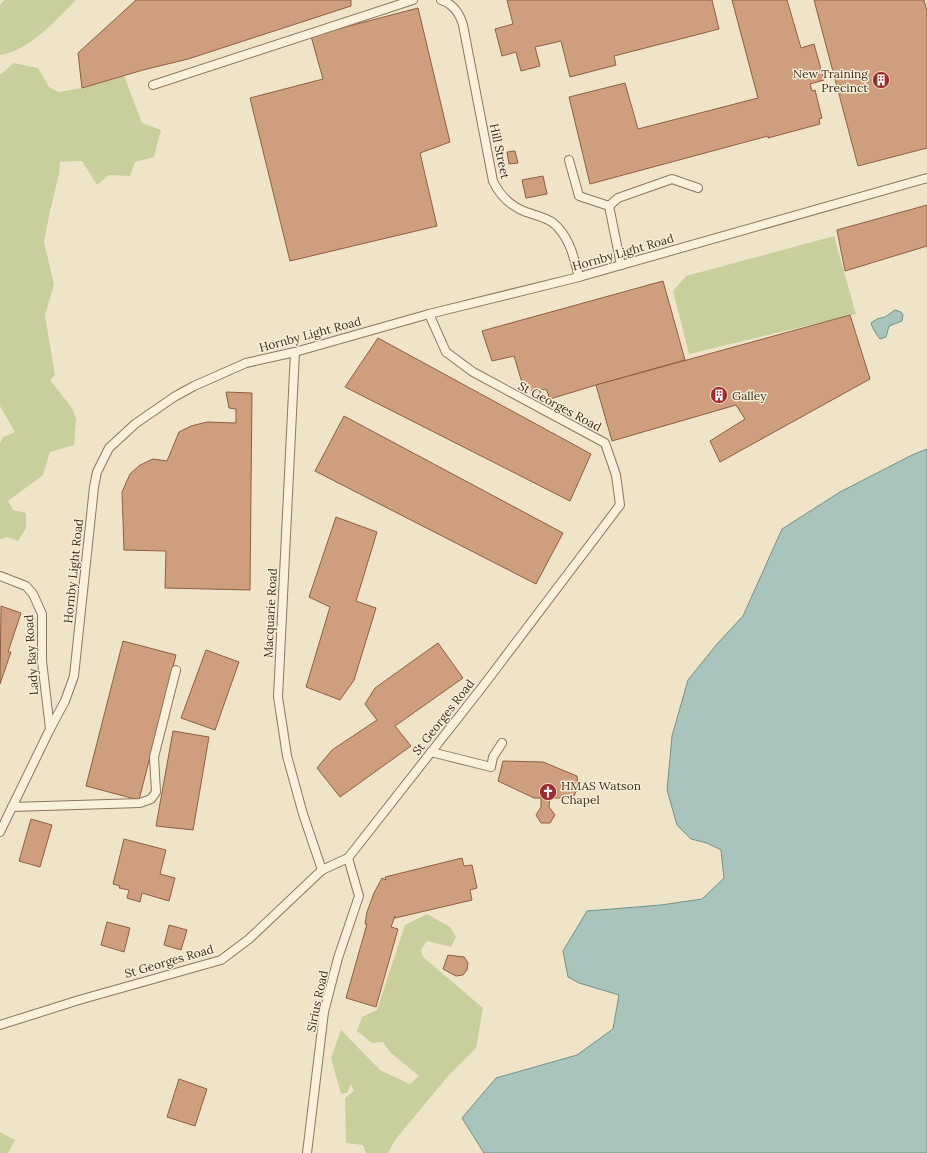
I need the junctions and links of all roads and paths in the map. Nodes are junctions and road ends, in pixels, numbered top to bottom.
1 (414, 0) edge
2 (441, 0) edge
3 (153, 85) dead end
4 (569, 160) dead end
5 (927, 178) edge
6 (698, 188) dead end
7 (609, 206) junction
8 (621, 265) junction
9 (579, 277) junction
10 (428, 314) junction
11 (295, 352) junction
12 (0, 576) edge
13 (176, 670) dead end
14 (50, 729) junction
15 (502, 743) dead end
16 (431, 752) junction
17 (12, 807) junction
18 (0, 832) edge
19 (348, 858) junction
20 (322, 870) junction
21 (0, 1025) edge
22 (307, 1153) edge

1 - 3 lane
2 - 9 lane, Hill Street
4 - 7 lane
5 - 8 lane, Hornby Light Road
6 - 7 lane
7 - 8 lane
8 - 9 lane, Hornby Light Road
9 - 10 lane, Hornby Light Road
10 - 11 lane, Hornby Light Road
10 - 16 lane, St Georges Road
11 - 14 lane, Hornby Light Road
11 - 20 lane, Macquarie Road
12 - 14 lane, Lady Bay Road
13 - 17 lane
14 - 17 lane, Hornby Light Road
15 - 16 lane
16 - 19 lane, St Georges Road
17 - 18 lane, Hornby Light Road
19 - 20 lane, St Georges Road
19 - 22 lane, Sirius Road
20 - 21 lane, St Georges Road

